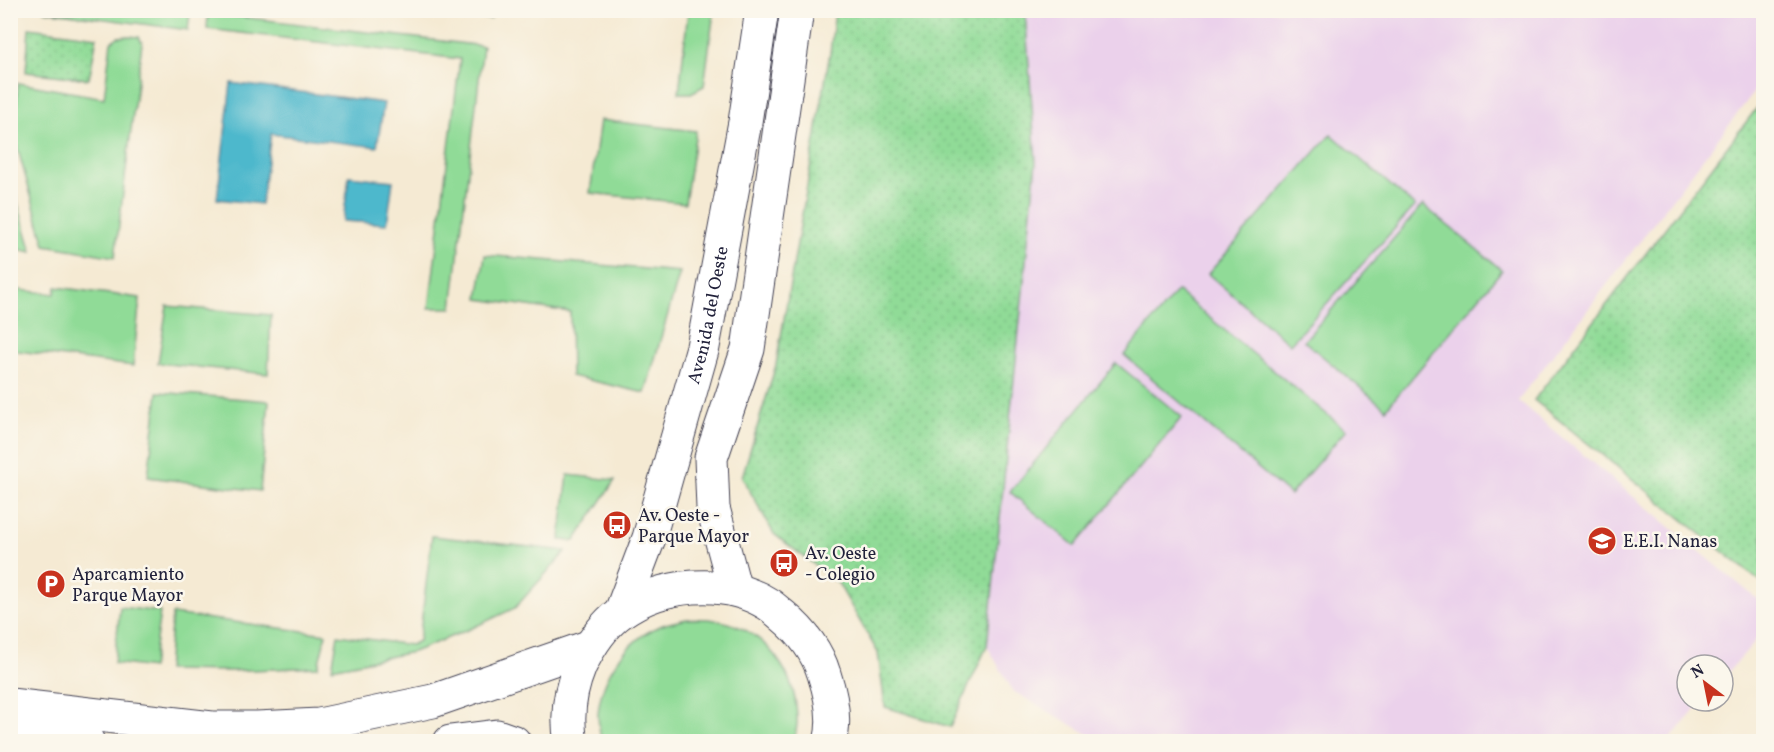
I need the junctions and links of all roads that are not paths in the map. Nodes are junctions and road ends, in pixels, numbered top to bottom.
1 (762, 10) edge
2 (797, 10) edge
3 (735, 590) junction
4 (621, 612) junction
5 (588, 647) junction
6 (10, 705) edge
7 (10, 733) edge
8 (43, 739) edge
9 (834, 740) edge
10 (88, 741) edge
11 (450, 741) edge
12 (514, 741) edge
13 (571, 741) edge

1 - 4 street, Avenida del Oeste
2 - 3 street
3 - 4 street
3 - 9 street
4 - 5 street
5 - 6 street
5 - 13 street
7 - 8 street
8 - 10 street
11 - 12 street

